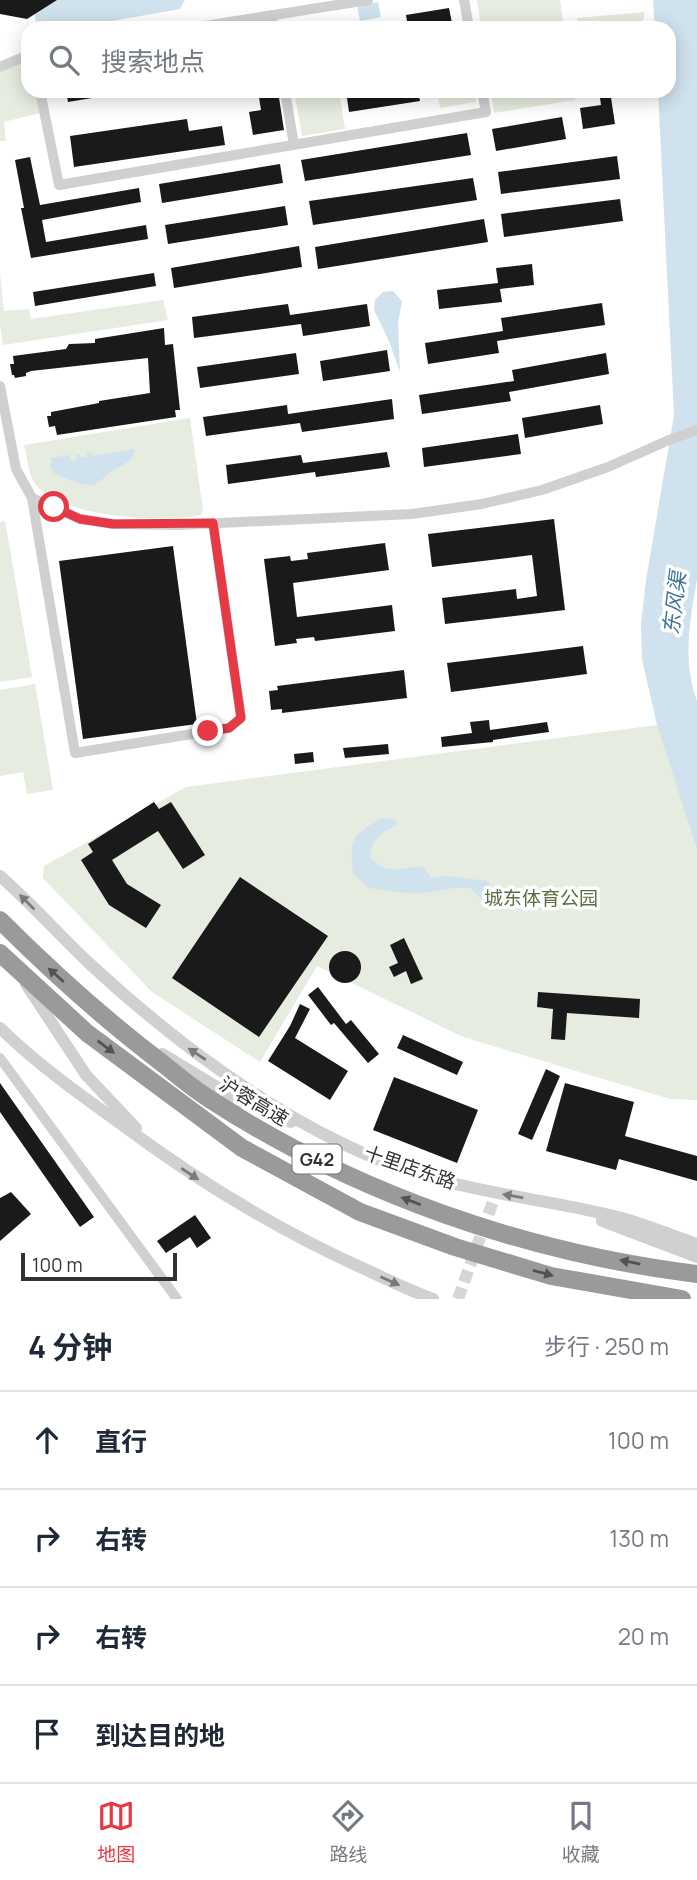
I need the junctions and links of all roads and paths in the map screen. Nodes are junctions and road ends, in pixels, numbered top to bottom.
1 (368, 0) edge
2 (464, 0) edge
3 (271, 15) junction
4 (235, 21) edge
5 (272, 21) edge
6 (468, 21) edge
7 (21, 58) edge
8 (0, 67) edge
9 (41, 98) edge
10 (286, 98) edge
11 (483, 98) edge
12 (294, 145) junction
13 (0, 389) edge
14 (697, 430) edge
15 (32, 498) junction
16 (213, 523) junction
17 (0, 876) edge
18 (0, 920) edge
19 (0, 953) edge
20 (16, 970) junction
21 (91, 1006) junction
22 (0, 1028) edge
23 (0, 1058) edge
24 (343, 1144) junction
25 (165, 1156) junction
26 (547, 1202) junction
27 (697, 1244) edge
28 (697, 1256) edge
29 (697, 1274) edge
30 (177, 1299) edge
31 (433, 1299) edge
32 (682, 1299) edge

1 - 3 street
2 - 6 street
3 - 4 street
3 - 5 street
7 - 8 street
9 - 12 street
10 - 12 street
11 - 12 street
13 - 15 street
14 - 16 street
15 - 16 street
15 - 16 street
24 -> 17 street, 十里店东路
21 -> 18 highway, 沪蓉高速 / G42
19 - 20 highway, G42
20 - 25 street
20 -> 32 highway, G42
21 - 24 street
29 -> 21 highway, 沪蓉高速 / G42
22 - 25 street
23 - 30 street
26 -> 24 street, 十里店东路
25 -> 31 street
26 - 27 street, 十里店东路
26 - 28 street

